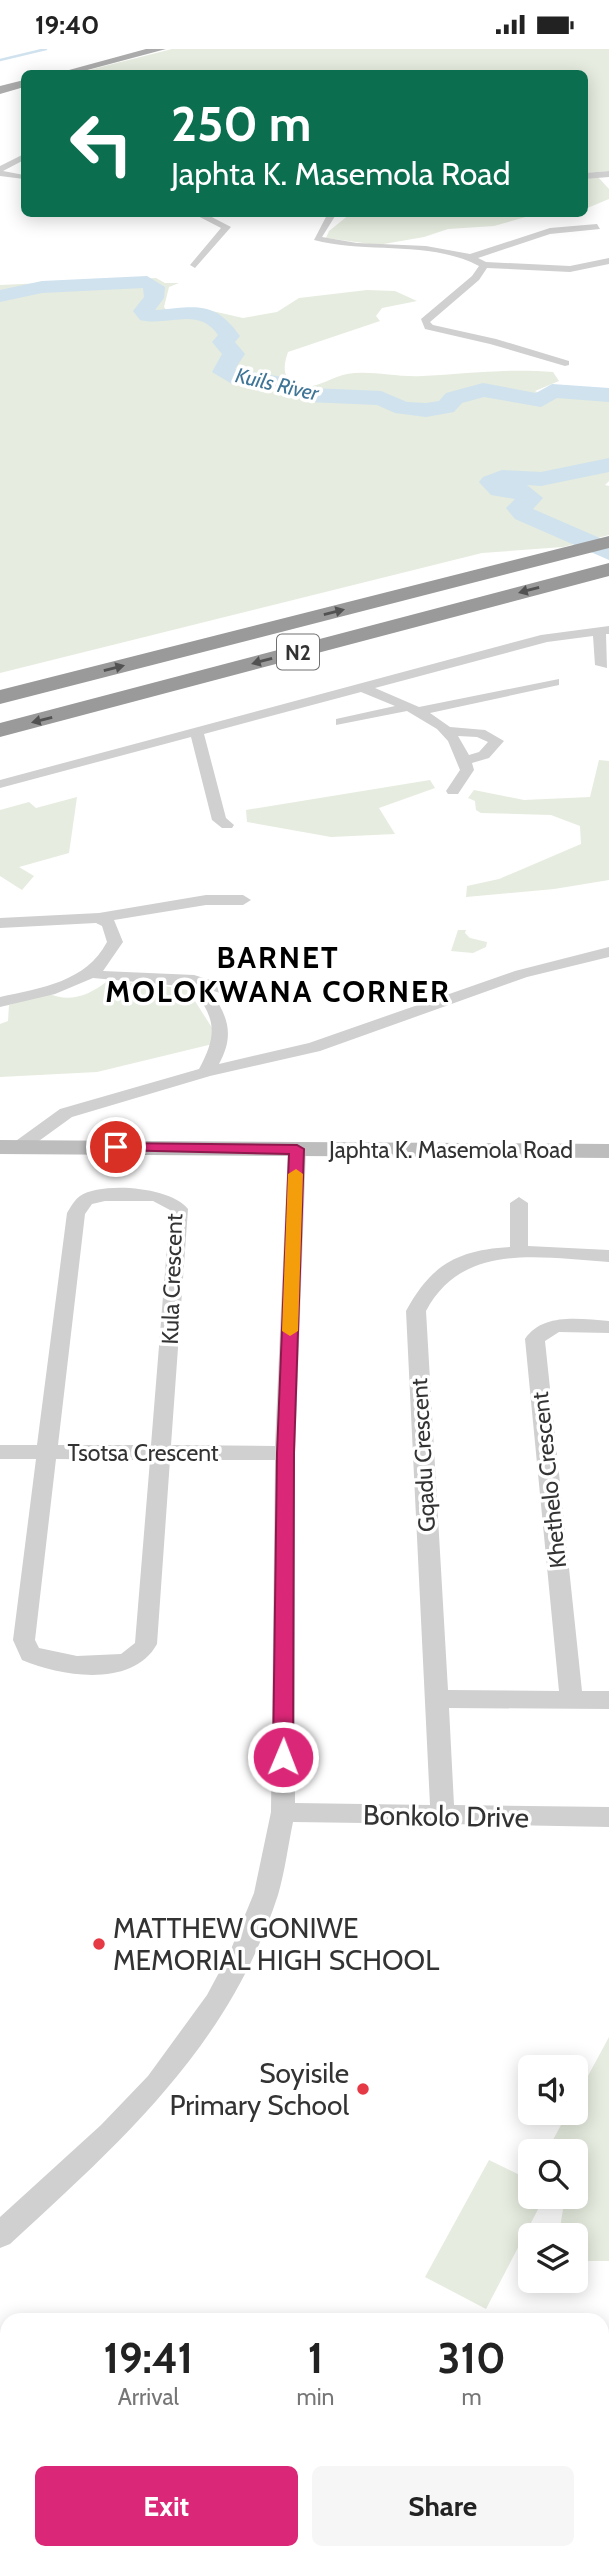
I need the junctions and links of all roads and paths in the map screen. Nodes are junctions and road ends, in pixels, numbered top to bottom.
1 (160, 49) edge
2 (76, 70) edge
3 (21, 85) edge
4 (0, 90) edge
5 (21, 159) edge
6 (0, 171) edge
7 (609, 174) edge
8 (21, 176) edge
9 (588, 176) edge
10 (205, 217) edge
11 (330, 217) edge
12 (597, 227) dead end
13 (469, 258) junction
14 (609, 261) edge
15 (195, 265) dead end
16 (484, 265) junction
17 (565, 363) dead end
18 (609, 542) edge
19 (602, 571) edge
20 (604, 631) edge
21 (602, 665) dead end
22 (554, 682) dead end
23 (364, 688) junction
24 (0, 697) edge
25 (412, 709) junction
26 (341, 722) dead end
27 (0, 730) edge
28 (446, 731) junction
29 (197, 732) junction
30 (465, 760) junction
31 (0, 784) edge
32 (453, 791) dead end
33 (227, 825) dead end
34 (243, 900) dead end
35 (99, 918) junction
36 (0, 923) edge
37 (609, 953) edge
38 (91, 973) junction
39 (194, 980) junction
40 (233, 992) dead end
41 (0, 1002) edge
42 (206, 1072) junction
43 (9, 1147) edge
44 (297, 1149) junction
45 (609, 1151) edge
46 (519, 1203) dead end
47 (519, 1254) junction
48 (609, 1256) edge
49 (609, 1327) edge
50 (0, 1452) edge
51 (47, 1452) junction
52 (162, 1453) junction
53 (285, 1453) junction
54 (435, 1699) junction
55 (570, 1699) junction
56 (609, 1700) edge
57 (283, 1812) junction
58 (443, 1817) junction
59 (609, 1817) edge
60 (0, 2235) edge

1 - 2 main road
3 - 4 main road
5 - 6 street
6 - 8 street
7 - 9 street
10 - 15 street
11 - 13 street
12 - 13 street
13 - 16 street
14 - 16 street
16 - 17 street
24 -> 18 highway, N2
19 -> 27 highway, N2
20 - 21 street
20 - 23 street
22 - 25 street
23 - 25 street
23 - 29 street
25 - 26 street
25 - 28 street
28 - 30 street
28 - 30 street
29 - 31 street
29 - 33 street
30 - 32 street
34 - 35 street
35 - 36 street
35 - 38 street
37 - 42 street
38 - 39 street
38 - 41 street
39 - 40 street
39 - 42 street
42 - 43 street
43 - 44 main road, Japhta K. Masemola Road
44 - 45 main road, Japhta K. Masemola Road
44 - 53 street
46 - 47 street
47 - 48 street, Gqadu Crescent
47 - 54 street, Gqadu Crescent
49 - 55 street, Khethelo Crescent
50 - 51 street, Tsotsa Crescent
51 - 52 street, Tsotsa Crescent
51 - 52 street
51 - 52 street, Kula Crescent
52 - 53 street, Tsotsa Crescent
53 - 57 street
54 - 55 street
54 - 58 street, Gqadu Crescent
55 - 56 street
57 - 58 street, Bonkolo Drive
57 - 60 street
58 - 59 street, Bonkolo Drive

